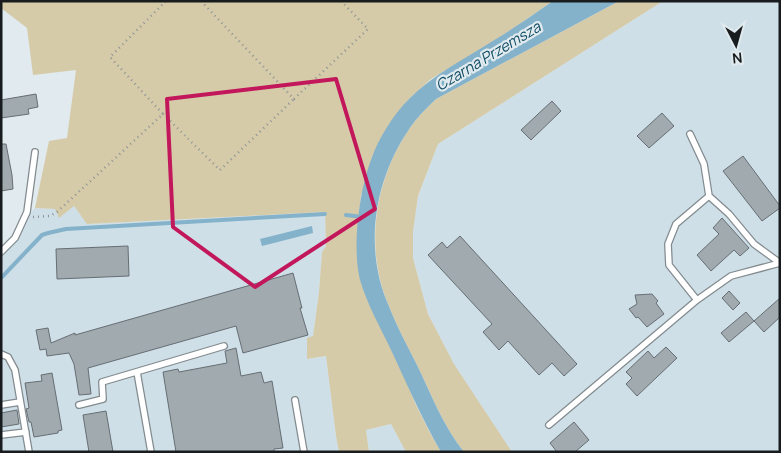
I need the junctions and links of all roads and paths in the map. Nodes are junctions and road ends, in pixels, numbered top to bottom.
1 (166, 1) edge
2 (201, 1) edge
3 (341, 1) edge
4 (294, 99) junction
5 (163, 114) junction
6 (690, 134) dead end
7 (36, 152) dead end
8 (709, 196) junction
9 (25, 217) junction
10 (1, 252) edge
11 (780, 263) edge
12 (697, 300) junction
13 (224, 346) dead end
14 (1, 354) edge
15 (137, 372) junction
16 (295, 400) dead end
17 (20, 402) junction
18 (1, 405) edge
19 (79, 405) dead end
20 (549, 425) dead end
21 (26, 432) junction
22 (1, 435) edge
23 (29, 452) edge
24 (150, 452) edge
25 (304, 452) edge

1 - 5 path
2 - 4 path
3 - 4 path
4 - 5 path
5 - 9 path
6 - 8 lane
7 - 9 lane
8 - 11 lane
8 - 12 lane
9 - 10 lane
11 - 12 lane
12 - 20 lane
13 - 15 lane
14 - 17 lane
15 - 19 lane
15 - 24 lane
16 - 25 lane
17 - 18 lane
17 - 21 lane
21 - 22 lane
21 - 23 lane

